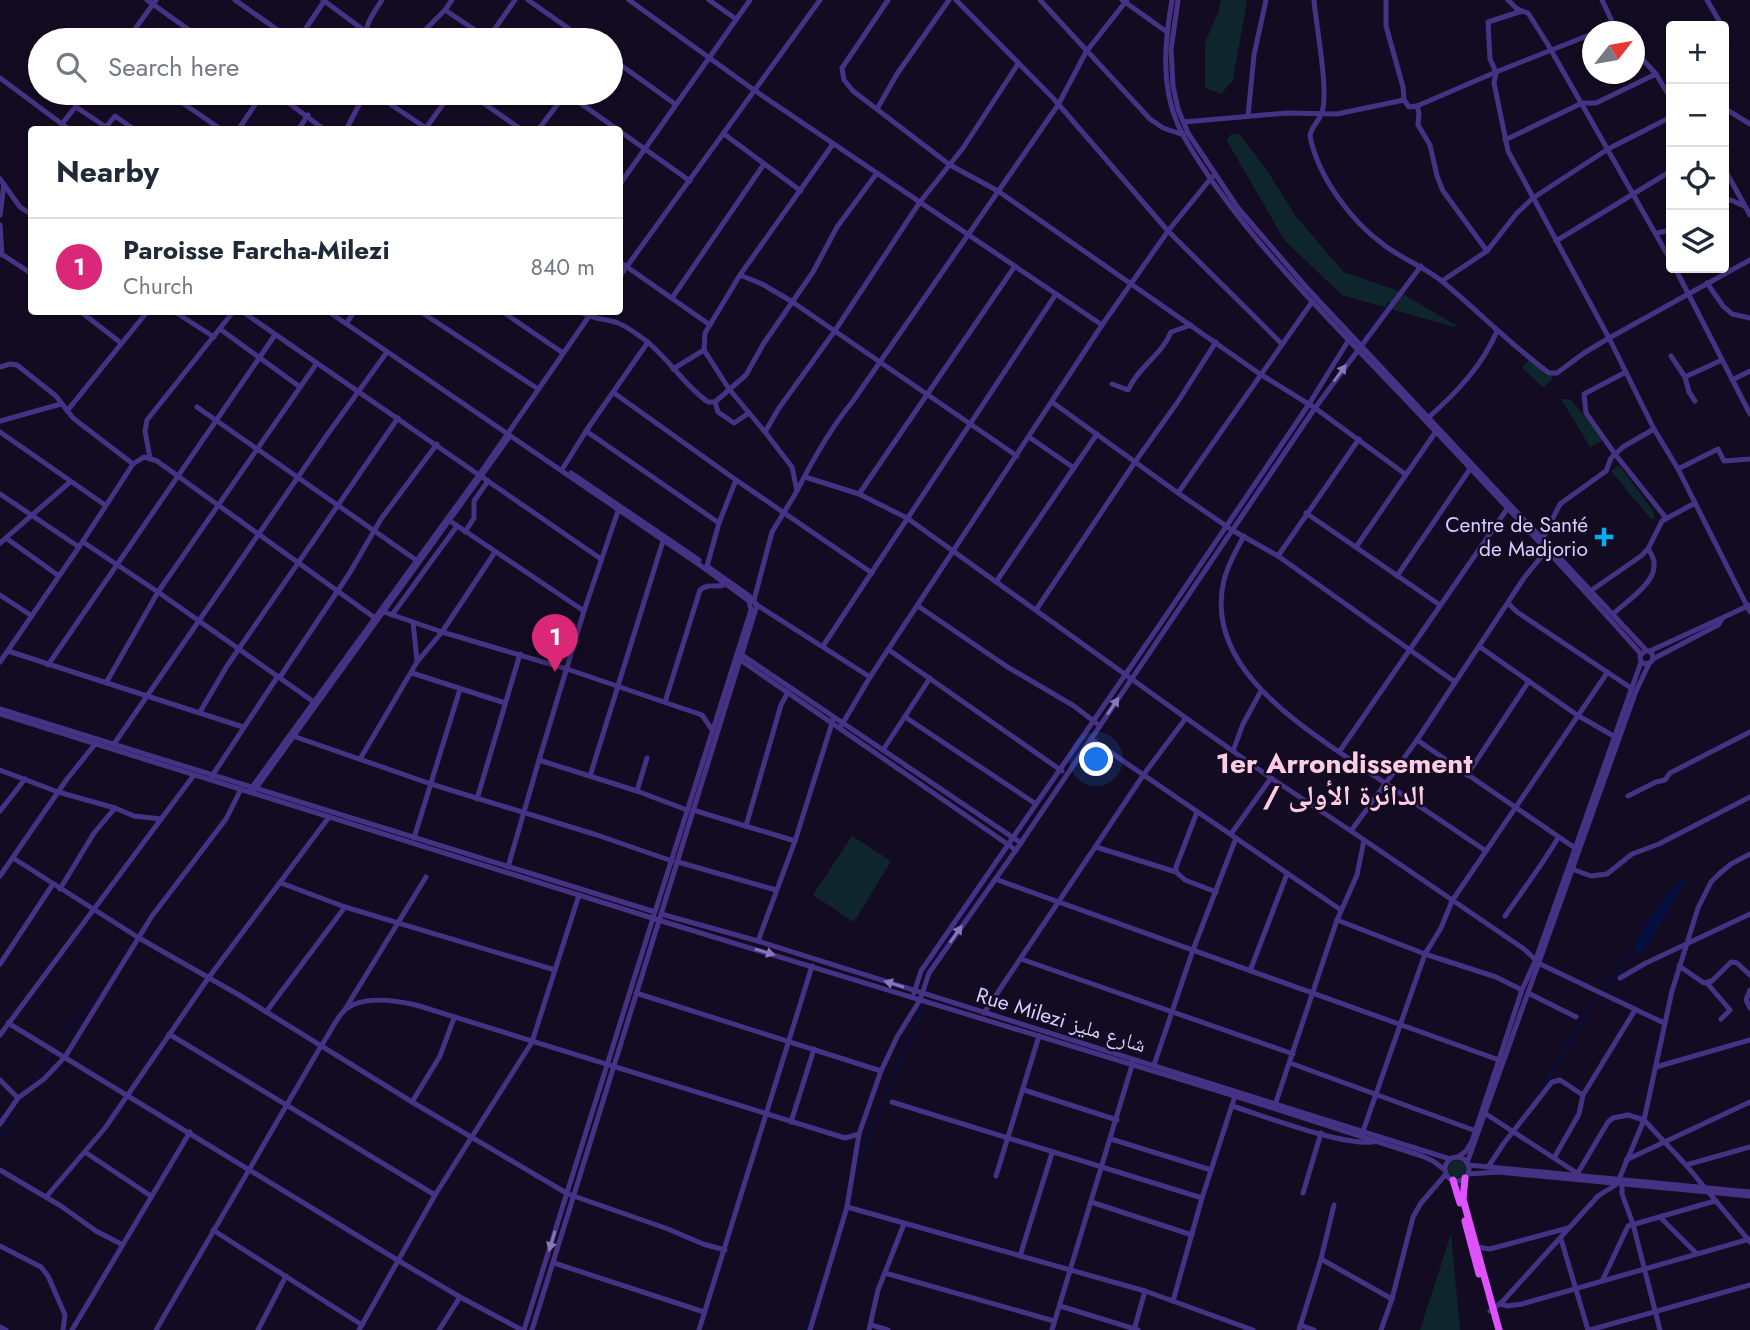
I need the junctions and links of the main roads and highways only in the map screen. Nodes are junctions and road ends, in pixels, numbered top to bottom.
1 (1466, 1176) road end
2 (1453, 1180) road end
3 (1492, 1311) junction
4 (1497, 1330) edge

1 - 3 main road
2 - 3 main road
3 - 4 main road

